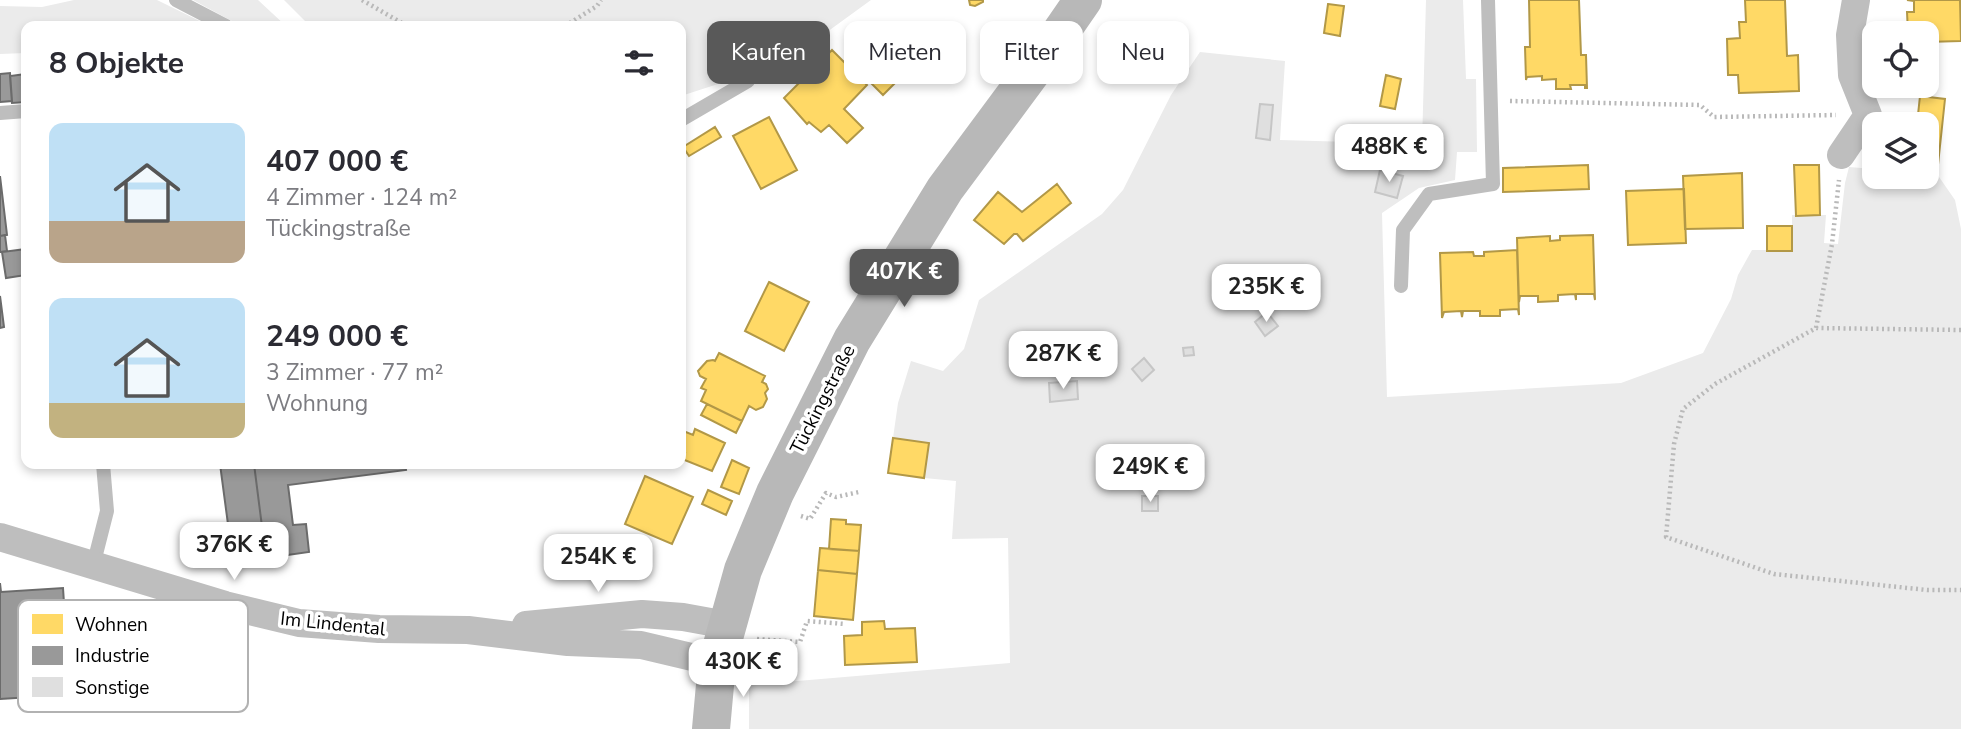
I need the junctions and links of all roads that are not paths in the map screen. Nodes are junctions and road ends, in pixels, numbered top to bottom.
1 (176, 0) edge
2 (1083, 0) edge
3 (1488, 0) edge
4 (1856, 0) edge
5 (216, 21) edge
6 (743, 84) edge
7 (21, 111) edge
8 (0, 113) edge
9 (686, 117) edge
10 (1841, 155) road end
11 (1401, 286) dead end
12 (103, 469) edge
13 (0, 537) edge
14 (93, 566) junction
15 (208, 600) edge
16 (248, 611) edge
17 (468, 630) junction
18 (744, 632) junction
19 (717, 663) junction
20 (711, 729) edge

1 - 5 lane
2 - 18 street, Tückingstraße
3 - 11 lane
4 - 10 street
6 - 9 lane
7 - 8 lane
12 - 14 lane
13 - 14 street, Im Lindental
14 - 15 street, Im Lindental
16 - 17 street, Im Lindental
17 - 18 street, Im Lindental
17 - 19 street, Im Lindental
18 - 19 street, Tückingstraße
19 - 20 street, Tückingstraße

